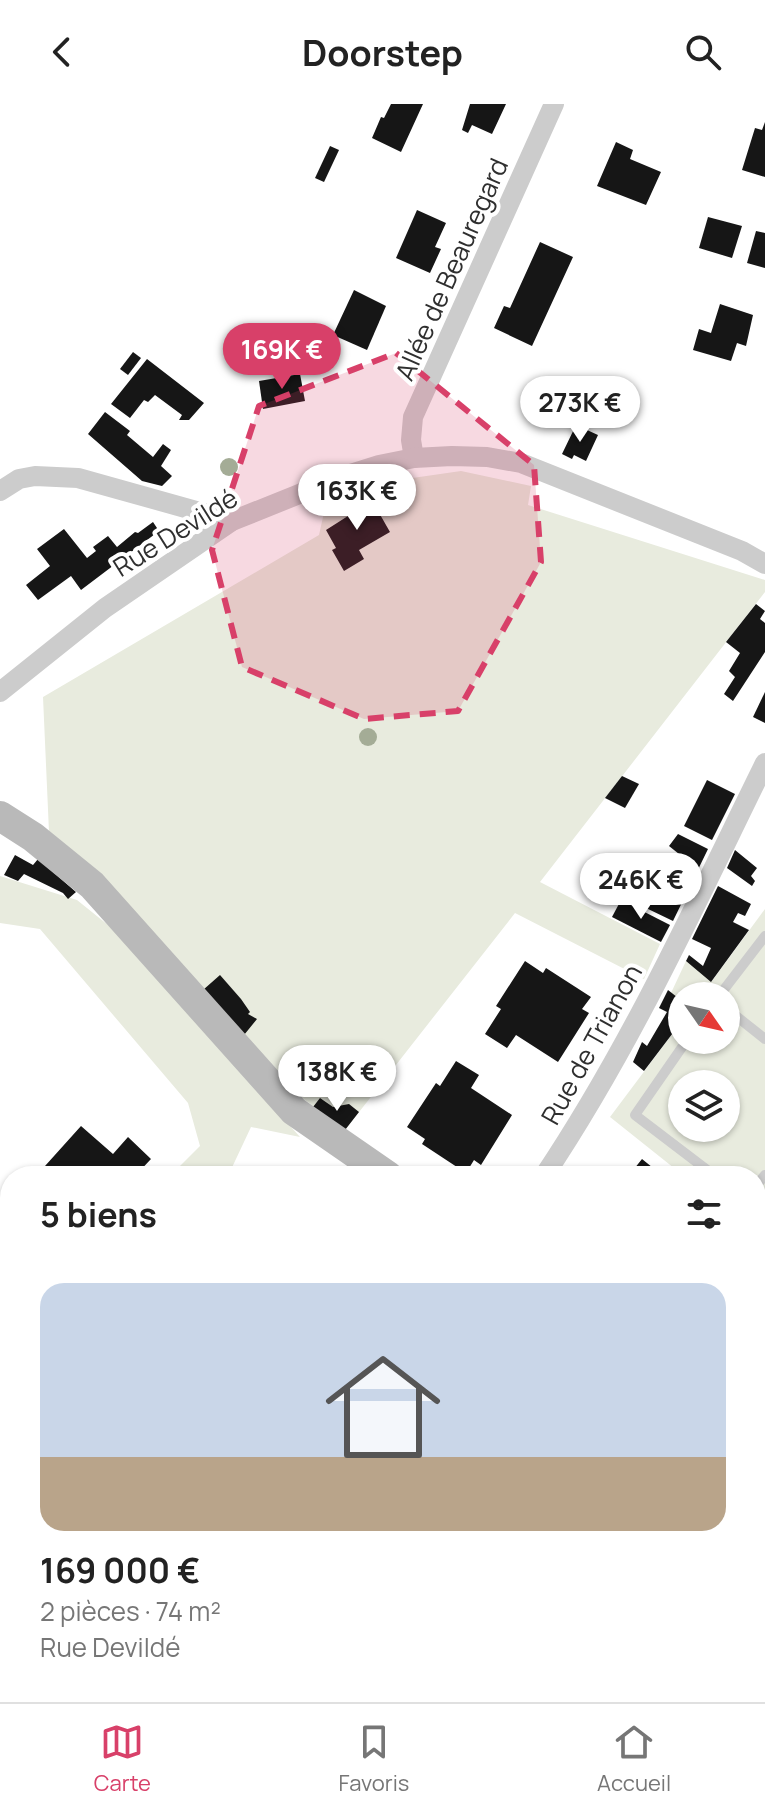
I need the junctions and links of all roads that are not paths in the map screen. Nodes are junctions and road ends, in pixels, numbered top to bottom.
1 (554, 104) edge
2 (414, 458) junction
3 (0, 491) edge
4 (232, 521) junction
5 (765, 564) edge
6 (0, 692) edge
7 (765, 763) edge
8 (0, 816) edge
9 (765, 936) edge
10 (730, 982) edge
11 (740, 1019) edge
12 (765, 1039) edge
13 (677, 1054) edge
14 (374, 1166) edge
15 (551, 1166) edge
16 (702, 1166) edge

1 - 2 street, Allée de Beauregard
2 - 4 street, Rue Devildé
2 - 5 street, Rue Devildé
3 - 4 street
4 - 6 street, Rue Devildé
7 - 15 street, Rue de Trianon
8 - 14 street
9 - 10 lane
11 - 12 lane
13 - 16 lane

